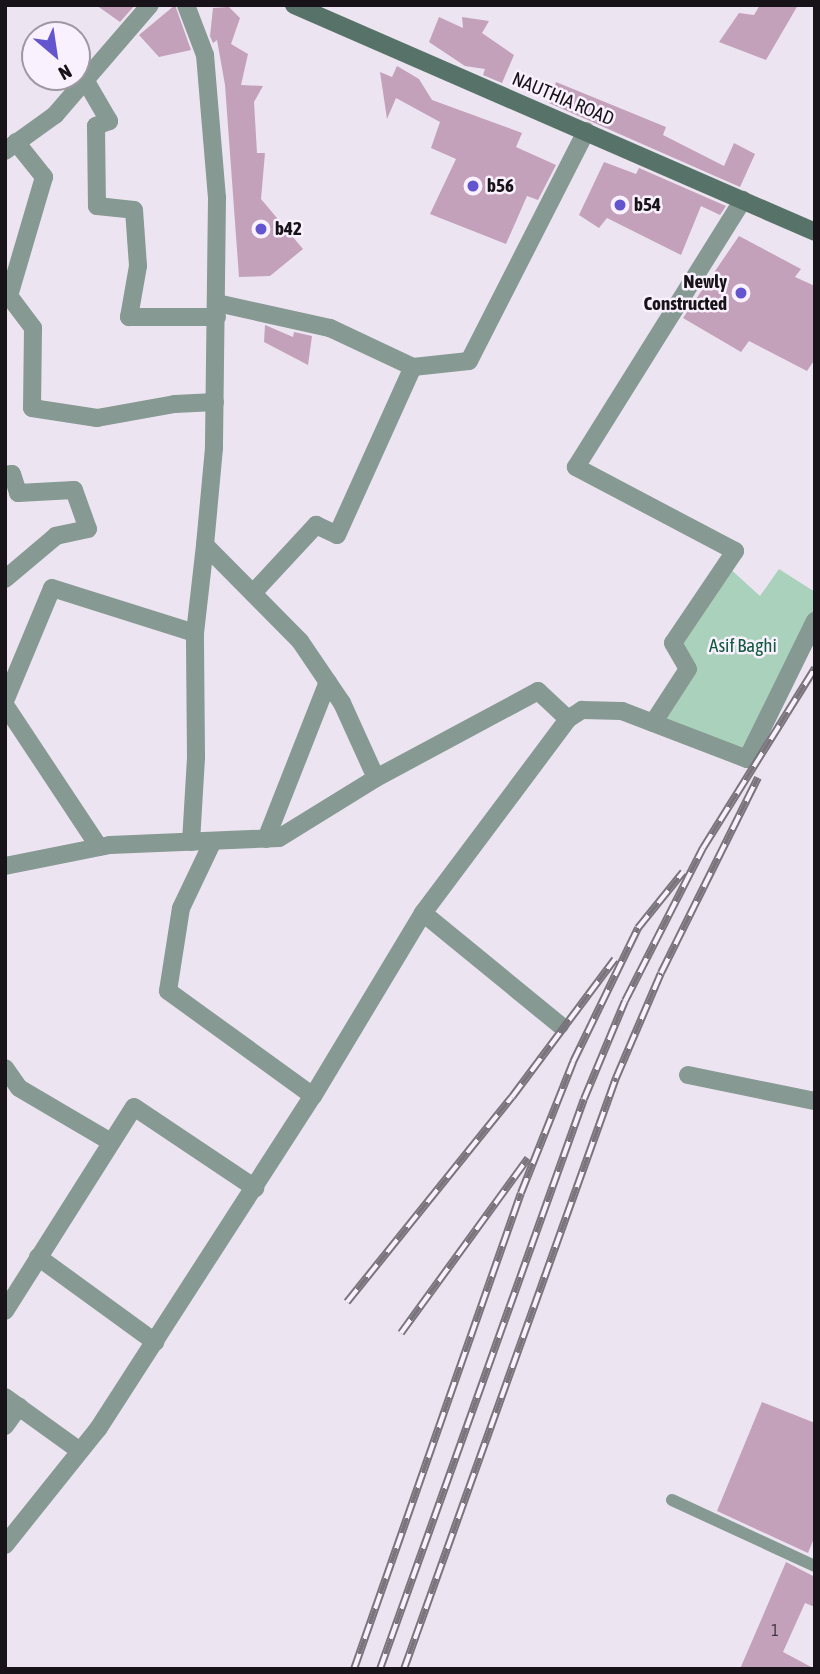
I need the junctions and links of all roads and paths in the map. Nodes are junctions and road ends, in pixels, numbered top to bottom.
1 (150, 5) edge
2 (187, 5) edge
3 (294, 5) edge
4 (91, 70) edge
5 (91, 90) edge
6 (74, 91) edge
7 (586, 131) junction
8 (11, 147) edge
9 (743, 200) junction
10 (815, 232) edge
11 (217, 310) junction
12 (414, 367) junction
13 (215, 402) junction
14 (5, 475) edge
15 (205, 545) junction
16 (5, 579) edge
17 (253, 593) junction
18 (815, 621) edge
19 (195, 633) junction
20 (328, 682) junction
21 (5, 703) edge
22 (568, 719) junction
23 (653, 723) junction
24 (376, 778) junction
25 (266, 839) junction
26 (213, 841) junction
27 (191, 842) junction
28 (99, 847) junction
29 (5, 866) edge
30 (423, 913) junction
31 (560, 1026) dead end
32 (5, 1068) edge
33 (688, 1075) dead end
34 (313, 1096) junction
35 (815, 1101) edge
36 (111, 1142) junction
37 (254, 1188) junction
38 (38, 1257) junction
39 (5, 1311) edge
40 (155, 1342) junction
41 (12, 1402) edge
42 (5, 1426) edge
43 (80, 1451) junction
44 (672, 1500) dead end
45 (5, 1545) edge
46 (815, 1566) edge

1 - 4 street
2 - 11 street
3 - 7 main road, NAUTHIA ROAD
5 - 11 street
6 - 8 street
7 - 9 main road, NAUTHIA ROAD
7 - 12 street
8 - 13 street
9 - 10 main road, NAUTHIA ROAD
9 - 23 street
11 - 12 street
11 - 13 street
12 - 17 street
13 - 15 street
14 - 16 street
15 - 17 street
15 - 19 street
17 - 20 street
18 - 23 street
19 - 21 street
19 - 27 street
20 - 24 street
20 - 25 street
21 - 28 street
22 - 23 street
22 - 24 street
22 - 30 street
24 - 25 street
25 - 26 street
26 - 27 street
26 - 34 street
27 - 28 street
28 - 29 street
30 - 31 street
30 - 34 street
32 - 36 street
33 - 35 street
34 - 37 street
36 - 37 street
36 - 38 street
37 - 40 street
38 - 39 street
38 - 40 street
40 - 43 street
41 - 42 street
41 - 43 street
43 - 45 street
44 - 46 lane

